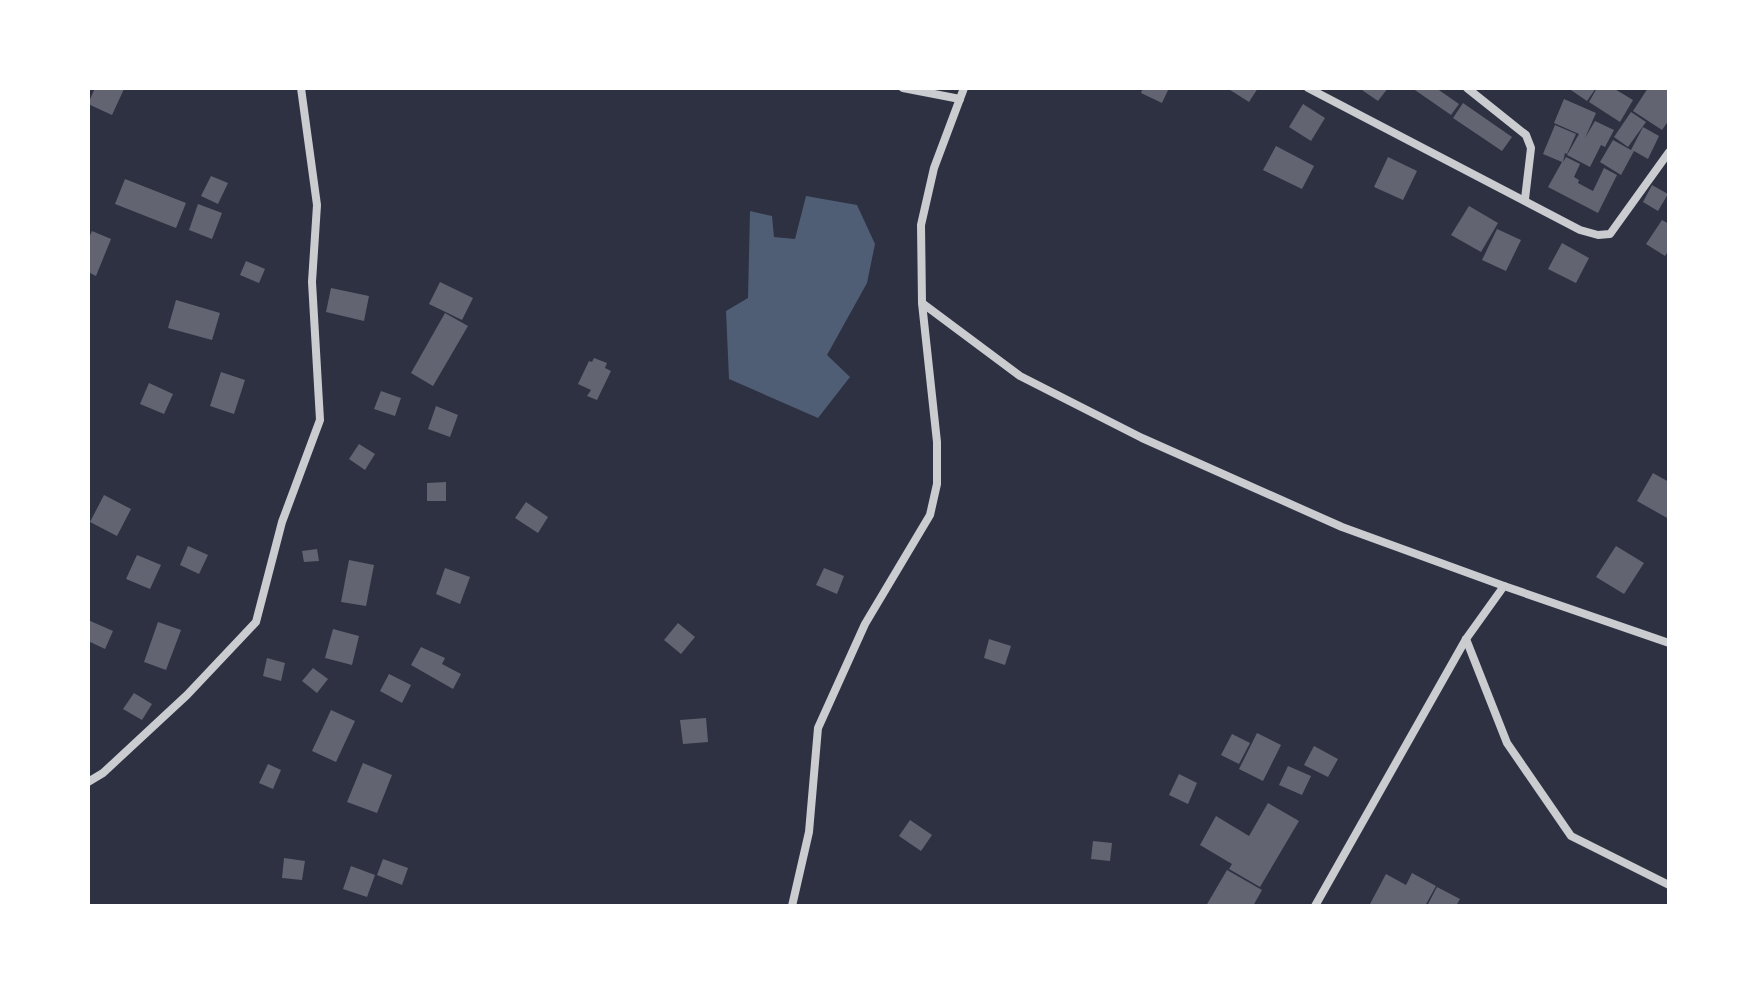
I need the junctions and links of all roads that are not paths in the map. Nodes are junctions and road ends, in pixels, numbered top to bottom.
1 (301, 88) edge
2 (903, 88) edge
3 (964, 88) edge
4 (1308, 88) edge
5 (1467, 88) edge
6 (960, 99) junction
7 (1669, 152) edge
8 (1525, 199) junction
9 (922, 303) junction
10 (1504, 586) junction
11 (1466, 639) junction
12 (1669, 643) edge
13 (88, 782) edge
14 (1669, 885) edge
15 (792, 906) edge
16 (1315, 906) edge

1 - 13 street
2 - 6 street
3 - 6 street
4 - 8 street
5 - 8 street
6 - 9 street
7 - 8 street
9 - 10 street
9 - 15 street
10 - 11 street
10 - 12 street
11 - 14 street
11 - 16 street

